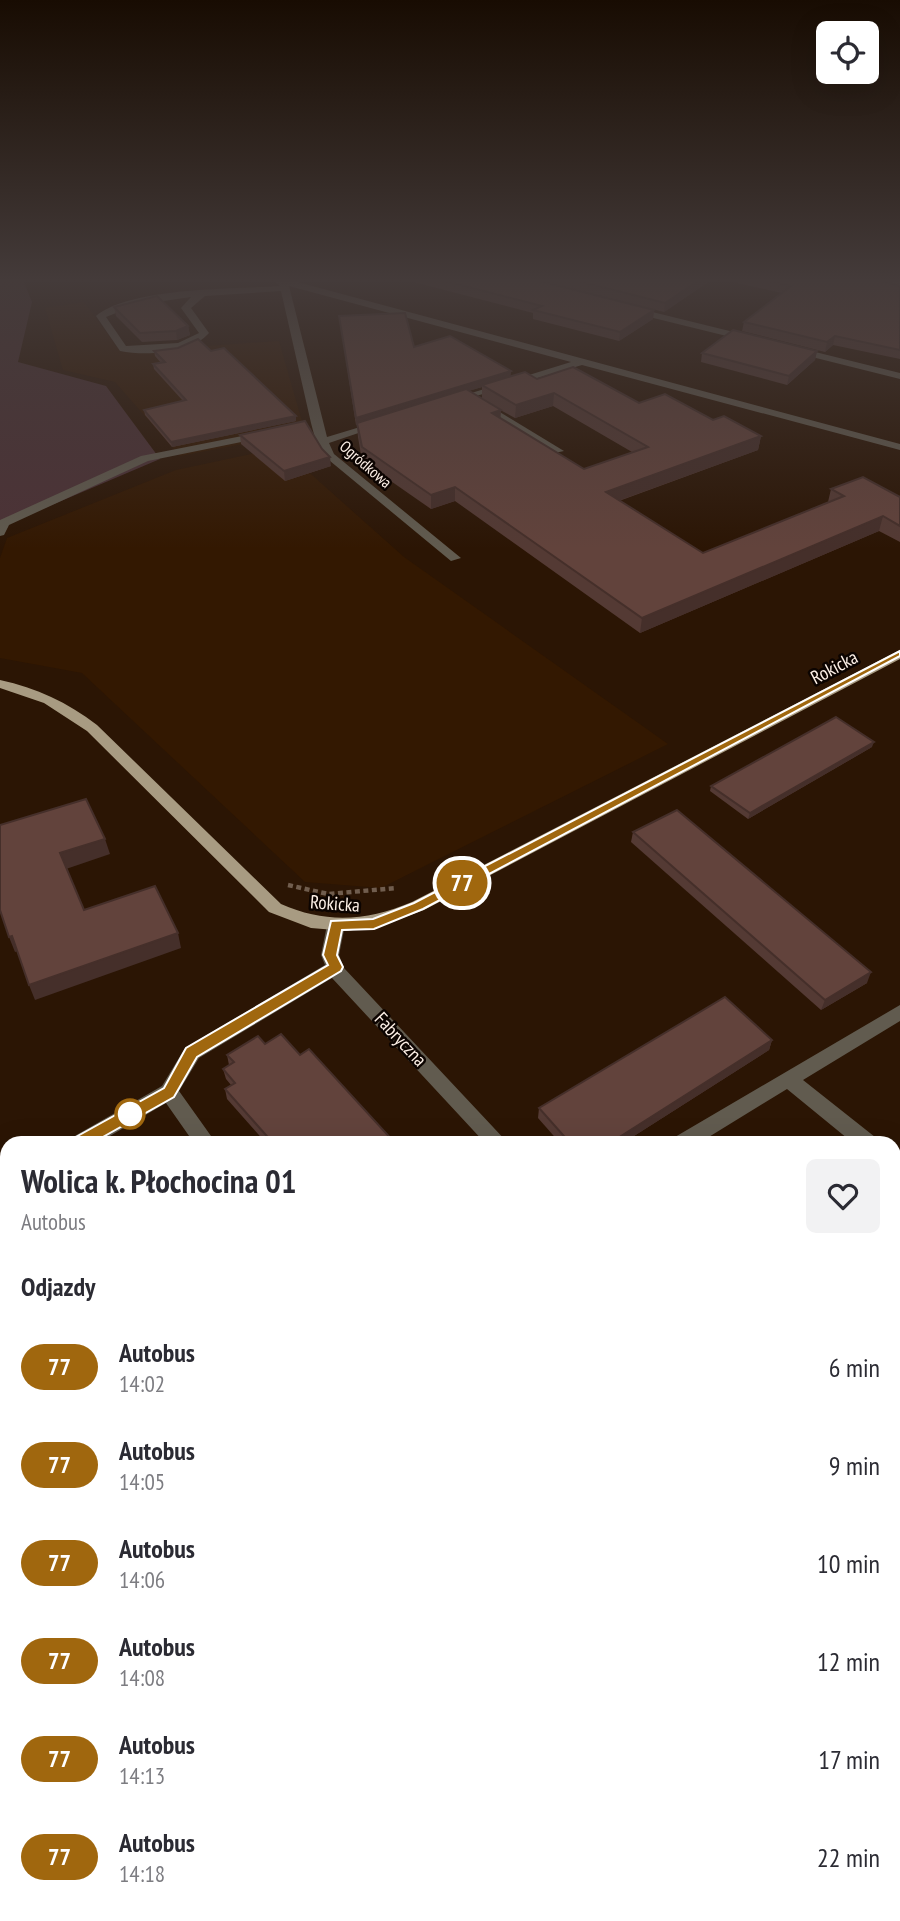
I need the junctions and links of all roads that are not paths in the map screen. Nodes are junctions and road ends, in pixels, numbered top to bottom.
1 (303, 370) edge
2 (556, 370) edge
3 (615, 370) edge
4 (874, 370) edge
5 (900, 376) edge
6 (469, 398) junction
7 (442, 406) edge
8 (388, 422) edge
9 (316, 423) junction
10 (303, 426) edge
11 (276, 431) edge
12 (321, 442) junction
13 (900, 447) edge
14 (559, 451) edge
15 (0, 532) edge
16 (455, 558) dead end
17 (900, 654) edge
18 (0, 684) edge
19 (336, 925) junction
20 (336, 967) junction
21 (900, 1012) edge
22 (789, 1080) junction
23 (169, 1092) junction
24 (92, 1136) edge
25 (201, 1136) edge
26 (492, 1136) edge
27 (694, 1136) edge
28 (859, 1136) edge

1 - 9 street, Ogródkowa
2 - 6 street
3 - 13 street
4 - 5 street
6 - 7 street
6 - 14 street
8 - 12 street
9 - 10 street
9 - 12 street, Ogródkowa
11 - 15 street
12 - 16 street, Ogródkowa
17 - 19 main road, Rokicka
18 - 19 main road, Rokicka
19 - 20 street
20 - 23 street
20 - 26 street, Fabryczna
21 - 22 street
22 - 27 street
22 - 28 street
23 - 24 street
23 - 25 street

